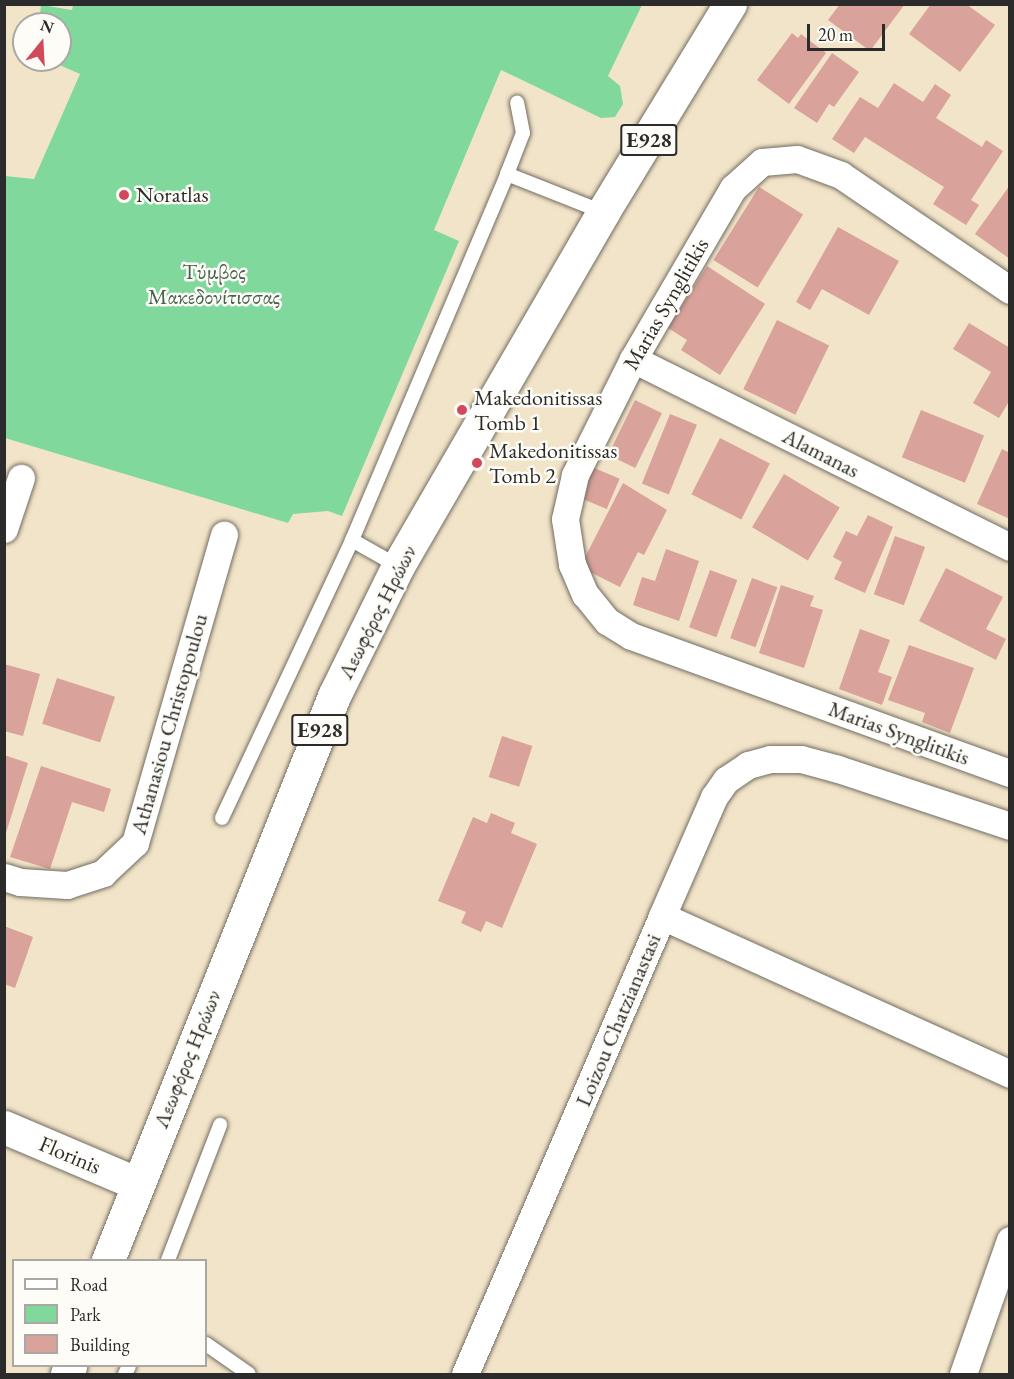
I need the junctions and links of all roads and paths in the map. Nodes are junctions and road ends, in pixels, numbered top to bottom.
1 (730, 4) edge
2 (517, 103) dead end
3 (507, 174) junction
4 (603, 212) junction
5 (1010, 290) edge
6 (633, 359) junction
7 (21, 478) dead end
8 (4, 529) edge
9 (224, 536) dead end
10 (352, 540) junction
11 (1010, 547) edge
12 (398, 566) junction
13 (1010, 772) edge
14 (222, 818) dead end
15 (1010, 826) edge
16 (4, 877) edge
17 (662, 916) junction
18 (1010, 1074) edge
19 (220, 1125) dead end
20 (4, 1127) edge
21 (136, 1183) junction
22 (1010, 1240) edge
23 (108, 1259) edge
24 (168, 1259) edge
25 (207, 1345) edge
26 (249, 1374) edge
27 (465, 1374) edge
28 (963, 1374) edge

1 - 4 main road, Λεωφόρος Ηρώων / E928
2 - 3 lane
3 - 4 lane
3 - 10 lane
4 - 12 main road, Λεωφόρος Ηρώων / E928
5 - 6 street, Marias Synglitikis
6 - 11 street, Alamanas
6 - 13 street, Marias Synglitikis
7 - 8 street
9 - 16 street, Athanasiou Christopoulou
10 - 12 lane
10 - 14 lane
12 - 21 main road, Λεωφόρος Ηρώων / E928
15 - 17 street
17 - 18 street, Loizou Chatzianastasi
17 - 27 street, Loizou Chatzianastasi
19 - 24 lane
20 - 21 main road, Florinis
21 - 23 main road, Λεωφόρος Ηρώων / E928
22 - 28 street
25 - 26 lane

